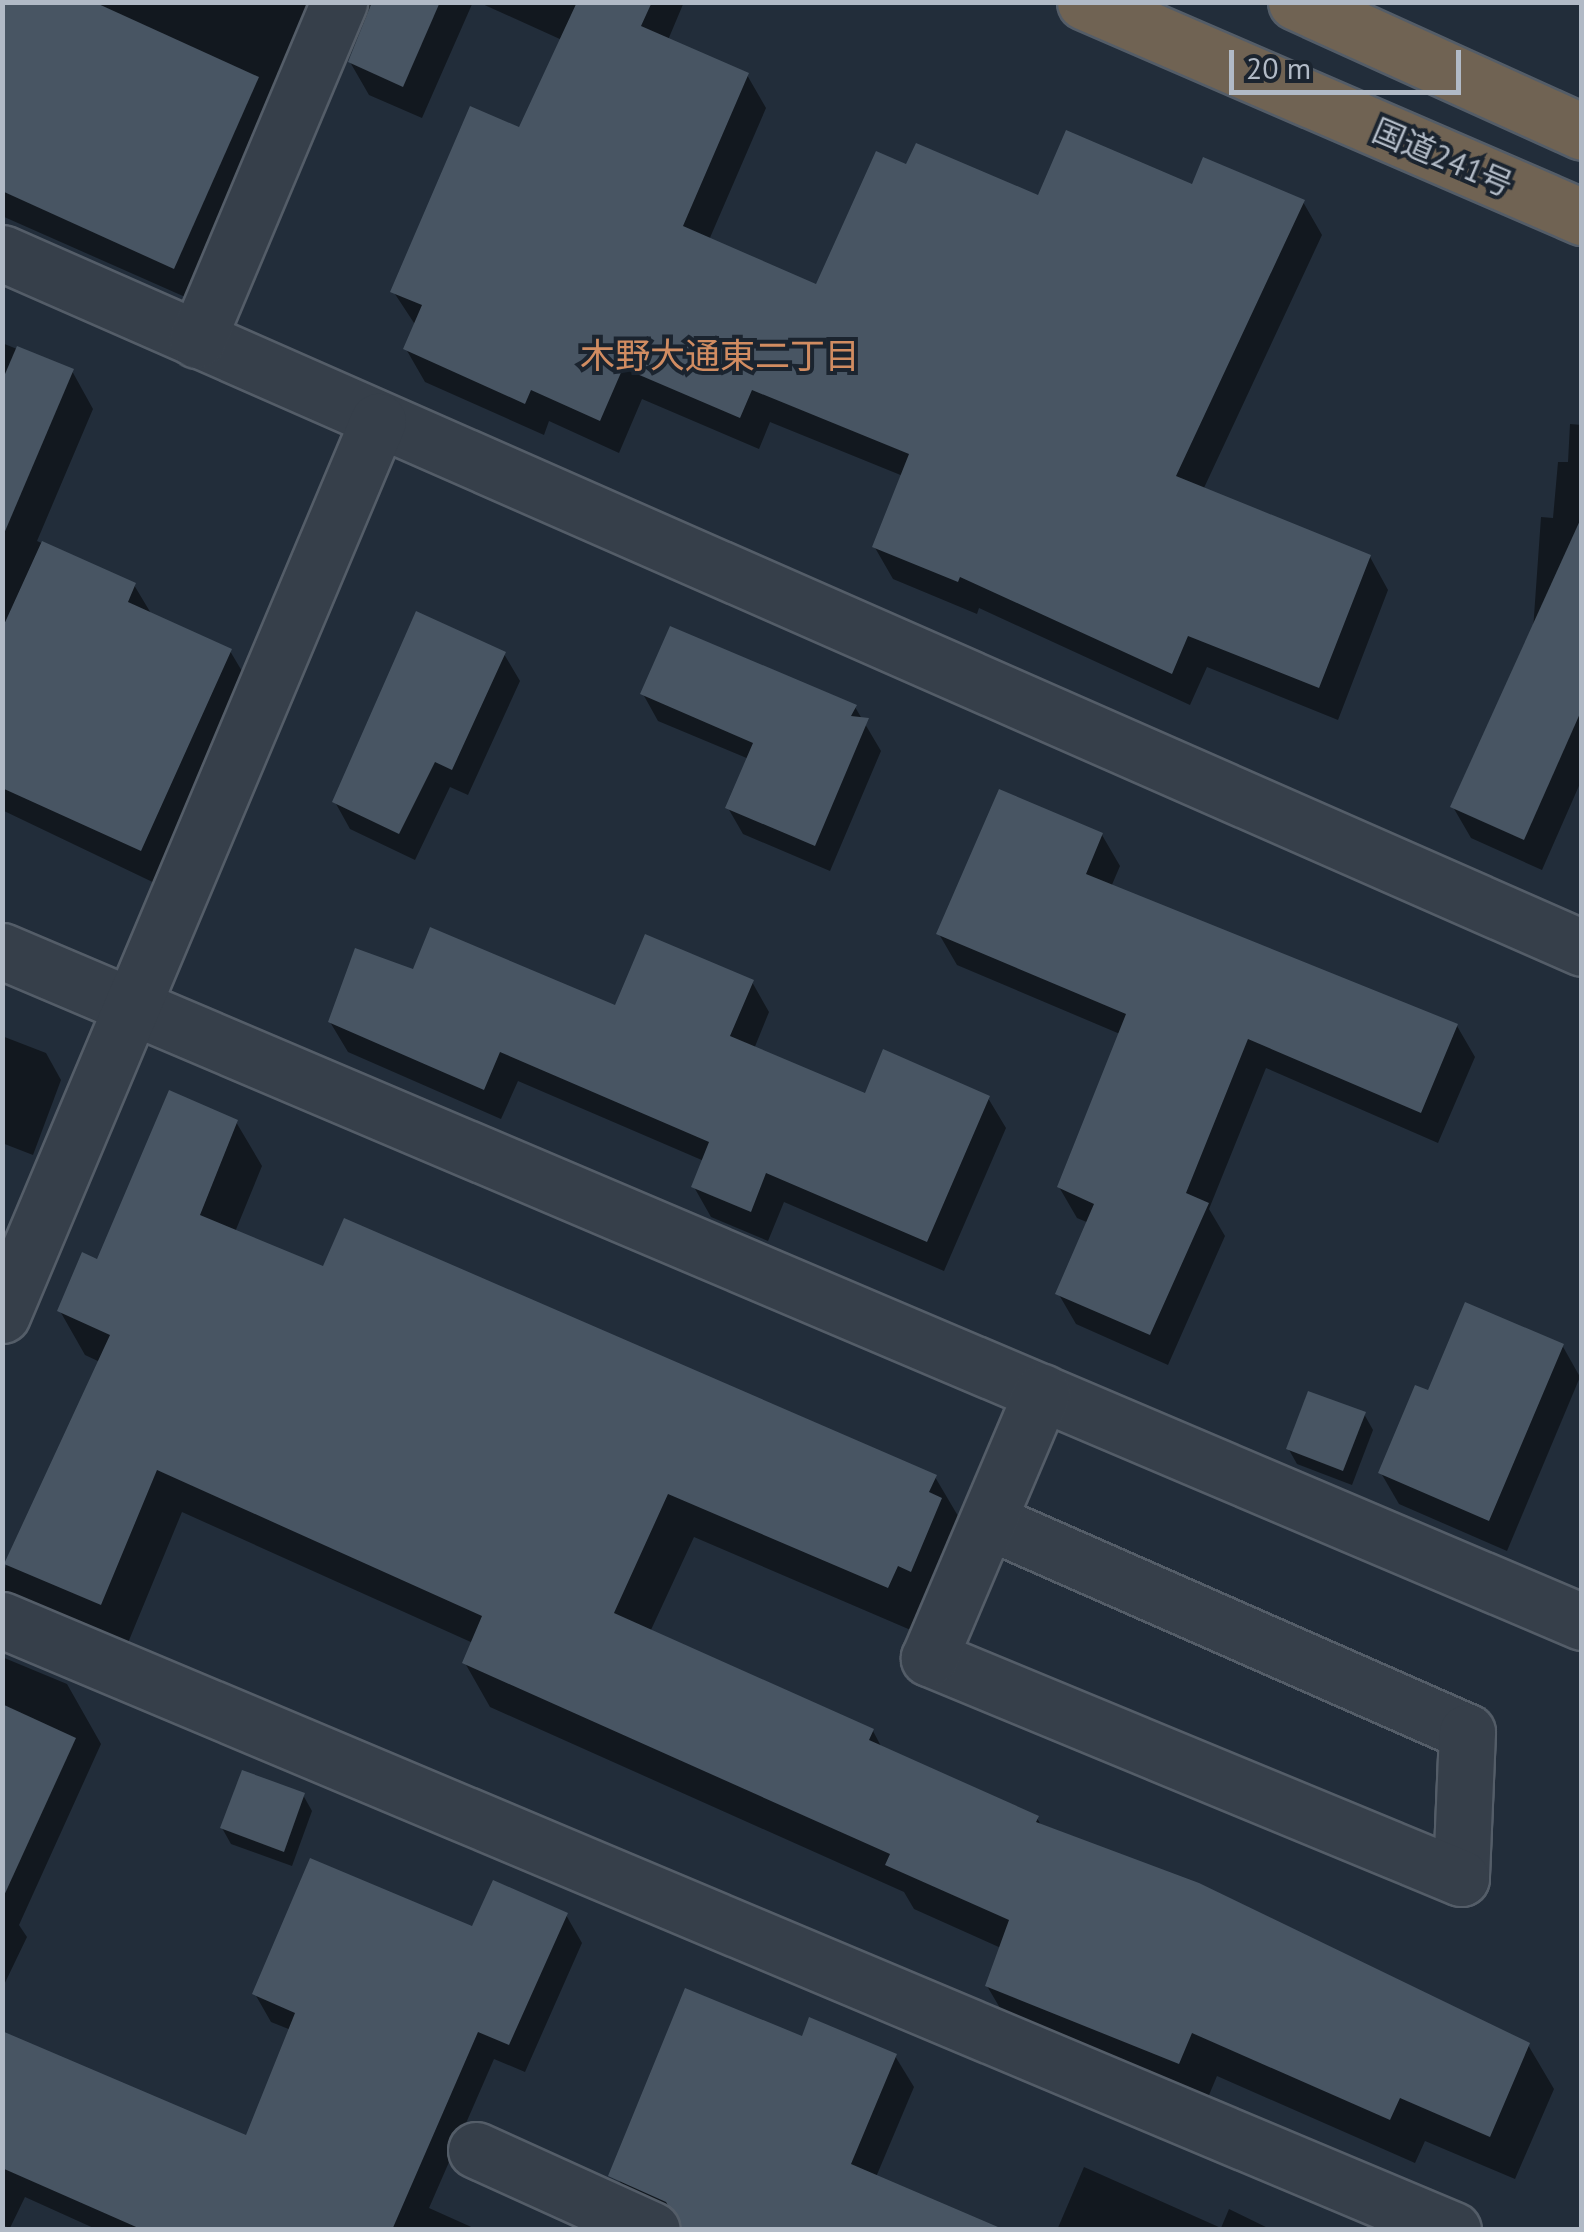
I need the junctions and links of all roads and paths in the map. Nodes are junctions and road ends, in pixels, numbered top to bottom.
1 (338, 2) edge
2 (1084, 2) edge
3 (1296, 2) edge
4 (1582, 132) edge
5 (1582, 217) edge
6 (2, 254) edge
7 (196, 340) junction
8 (378, 420) junction
9 (1582, 948) edge
10 (2, 951) edge
11 (134, 1008) junction
12 (2, 1315) edge
13 (1042, 1392) junction
14 (988, 1521) junction
15 (2, 1620) edge
16 (1582, 1622) edge
17 (476, 2150) dead end
18 (652, 2230) edge
19 (1453, 2230) edge

1 - 7 street
2 - 5 highway, 国道241号
3 - 4 highway
6 - 7 street
7 - 8 street
8 - 9 street
8 - 11 street
10 - 11 street
11 - 12 street
11 - 13 street
13 - 14 street
13 - 16 street
14 - 14 street
15 - 19 street
17 - 18 street

